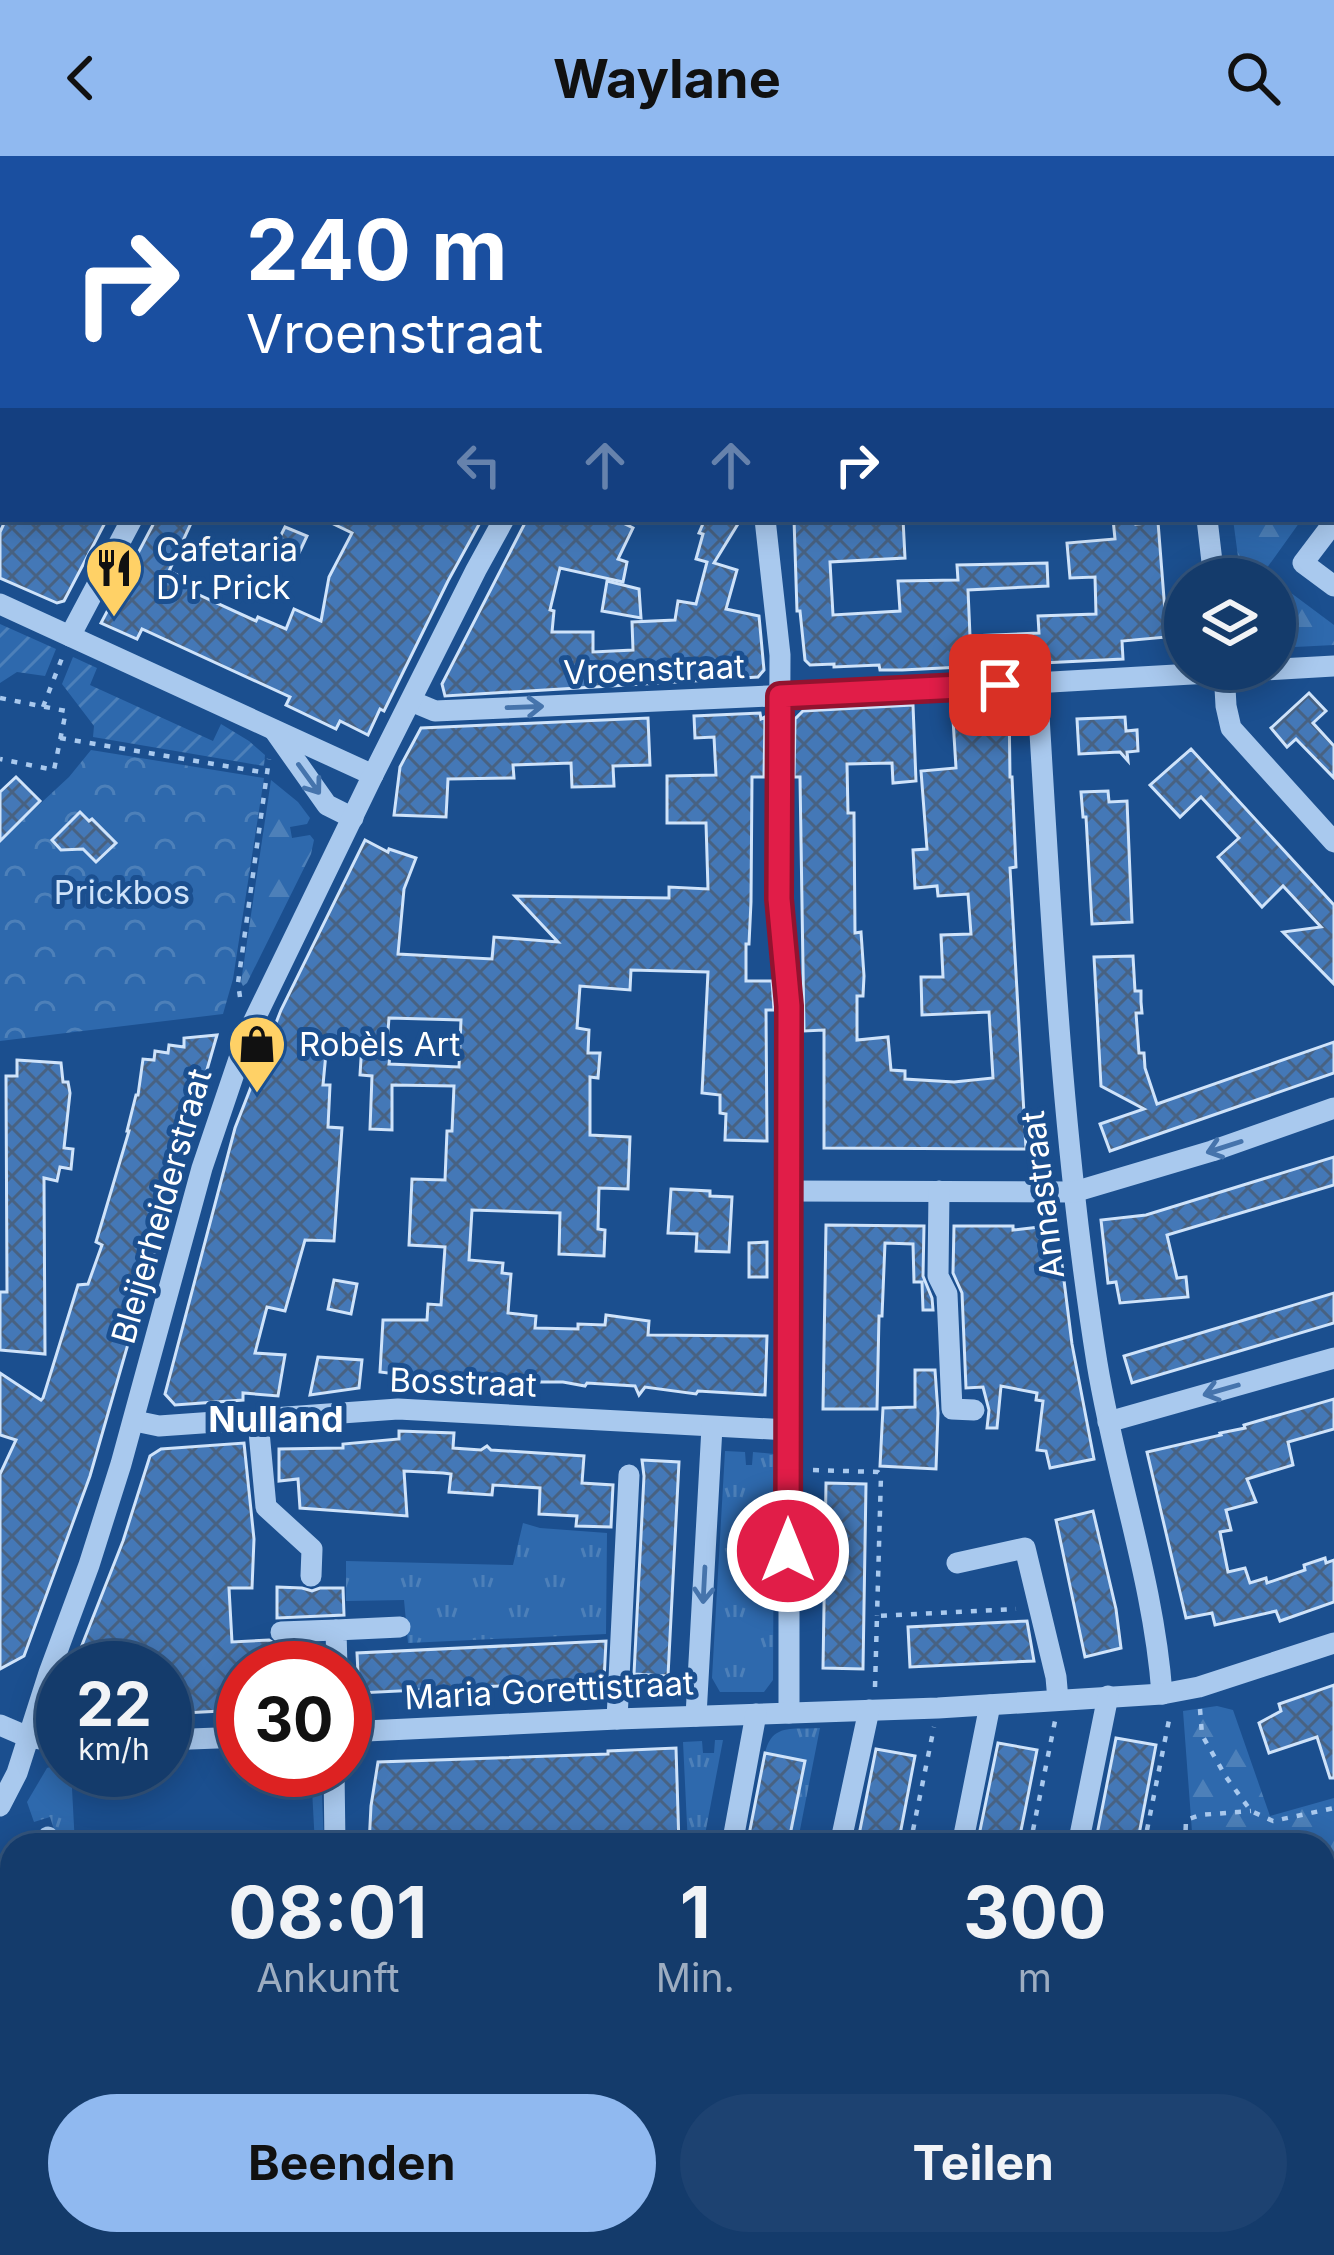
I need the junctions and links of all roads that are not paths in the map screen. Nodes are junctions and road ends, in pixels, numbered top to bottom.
1 (130, 522) edge
2 (502, 522) edge
3 (765, 522) edge
4 (1208, 522) edge
5 (1334, 522) edge
6 (1212, 558) edge
7 (1334, 586) edge
8 (0, 604) edge
9 (70, 636) junction
10 (1334, 666) edge
11 (1296, 667) edge
12 (1164, 674) edge
13 (1037, 683) junction
14 (1225, 690) edge
15 (780, 696) junction
16 (411, 701) junction
17 (273, 730) junction
18 (373, 775) junction
19 (352, 818) junction
20 (1334, 842) edge
21 (1334, 1108) edge
22 (788, 1190) junction
23 (938, 1191) junction
24 (1074, 1192) junction
25 (1334, 1358) edge
26 (974, 1410) dead end
27 (258, 1420) junction
28 (135, 1421) junction
29 (1108, 1422) junction
30 (712, 1426) junction
31 (788, 1430) junction
32 (628, 1475) dead end
33 (957, 1563) dead end
34 (311, 1576) dead end
35 (400, 1628) dead end
36 (335, 1630) junction
37 (281, 1632) dead end
38 (336, 1641) edge
39 (1334, 1643) edge
40 (1167, 1693) junction
41 (1108, 1696) junction
42 (1058, 1700) junction
43 (990, 1705) junction
44 (869, 1710) junction
45 (789, 1713) junction
46 (757, 1714) junction
47 (696, 1716) junction
48 (617, 1719) junction
49 (0, 1724) edge
50 (372, 1731) edge
51 (28, 1737) junction
52 (36, 1738) edge
53 (334, 1797) edge
54 (0, 1806) edge
55 (335, 1833) edge
56 (733, 1833) edge
57 (843, 1833) edge
58 (964, 1833) edge
59 (1080, 1833) edge

1 - 9 street
2 - 16 street, Bleijerheiderstraat
3 - 15 street
4 - 6 street
5 - 7 street
8 - 9 street
9 - 17 street
10 - 11 street, Vroenstraat
12 - 13 street, Vroenstraat
13 - 15 street, Vroenstraat
13 - 24 street, Annastraat
14 - 20 street
16 -> 15 street, Vroenstraat
15 - 22 street
16 - 18 street, Bleijerheiderstraat
17 - 18 street
17 -> 19 street
18 - 19 street, Bleijerheiderstraat
19 - 28 street, Bleijerheiderstraat
21 -> 24 street
22 - 23 street
22 - 31 street
23 - 24 street
23 - 26 street
24 - 29 street, Annastraat
25 -> 29 street
27 - 28 street, Bosstraat
27 - 30 street, Bosstraat
27 - 34 street
28 - 51 street, Bleijerheiderstraat
29 - 40 street, Annastraat
30 - 31 street, Bosstraat
30 -> 47 street
31 - 45 street
32 - 48 street
33 - 42 street
35 - 36 street
36 - 37 street
36 - 38 street
39 - 40 street, Maria Gorettistraat
40 - 41 street, Maria Gorettistraat
41 - 42 street, Maria Gorettistraat
41 - 59 street
42 - 43 street, Maria Gorettistraat
43 - 44 street, Maria Gorettistraat
43 - 58 street
44 - 45 street, Maria Gorettistraat
44 - 57 street
45 - 46 street, Maria Gorettistraat
46 - 47 street, Maria Gorettistraat
46 - 56 street
47 - 48 street, Maria Gorettistraat
48 - 50 street, Maria Gorettistraat
49 - 51 street
51 - 52 street
51 - 54 street, Bleijerheiderstraat
53 - 55 street

